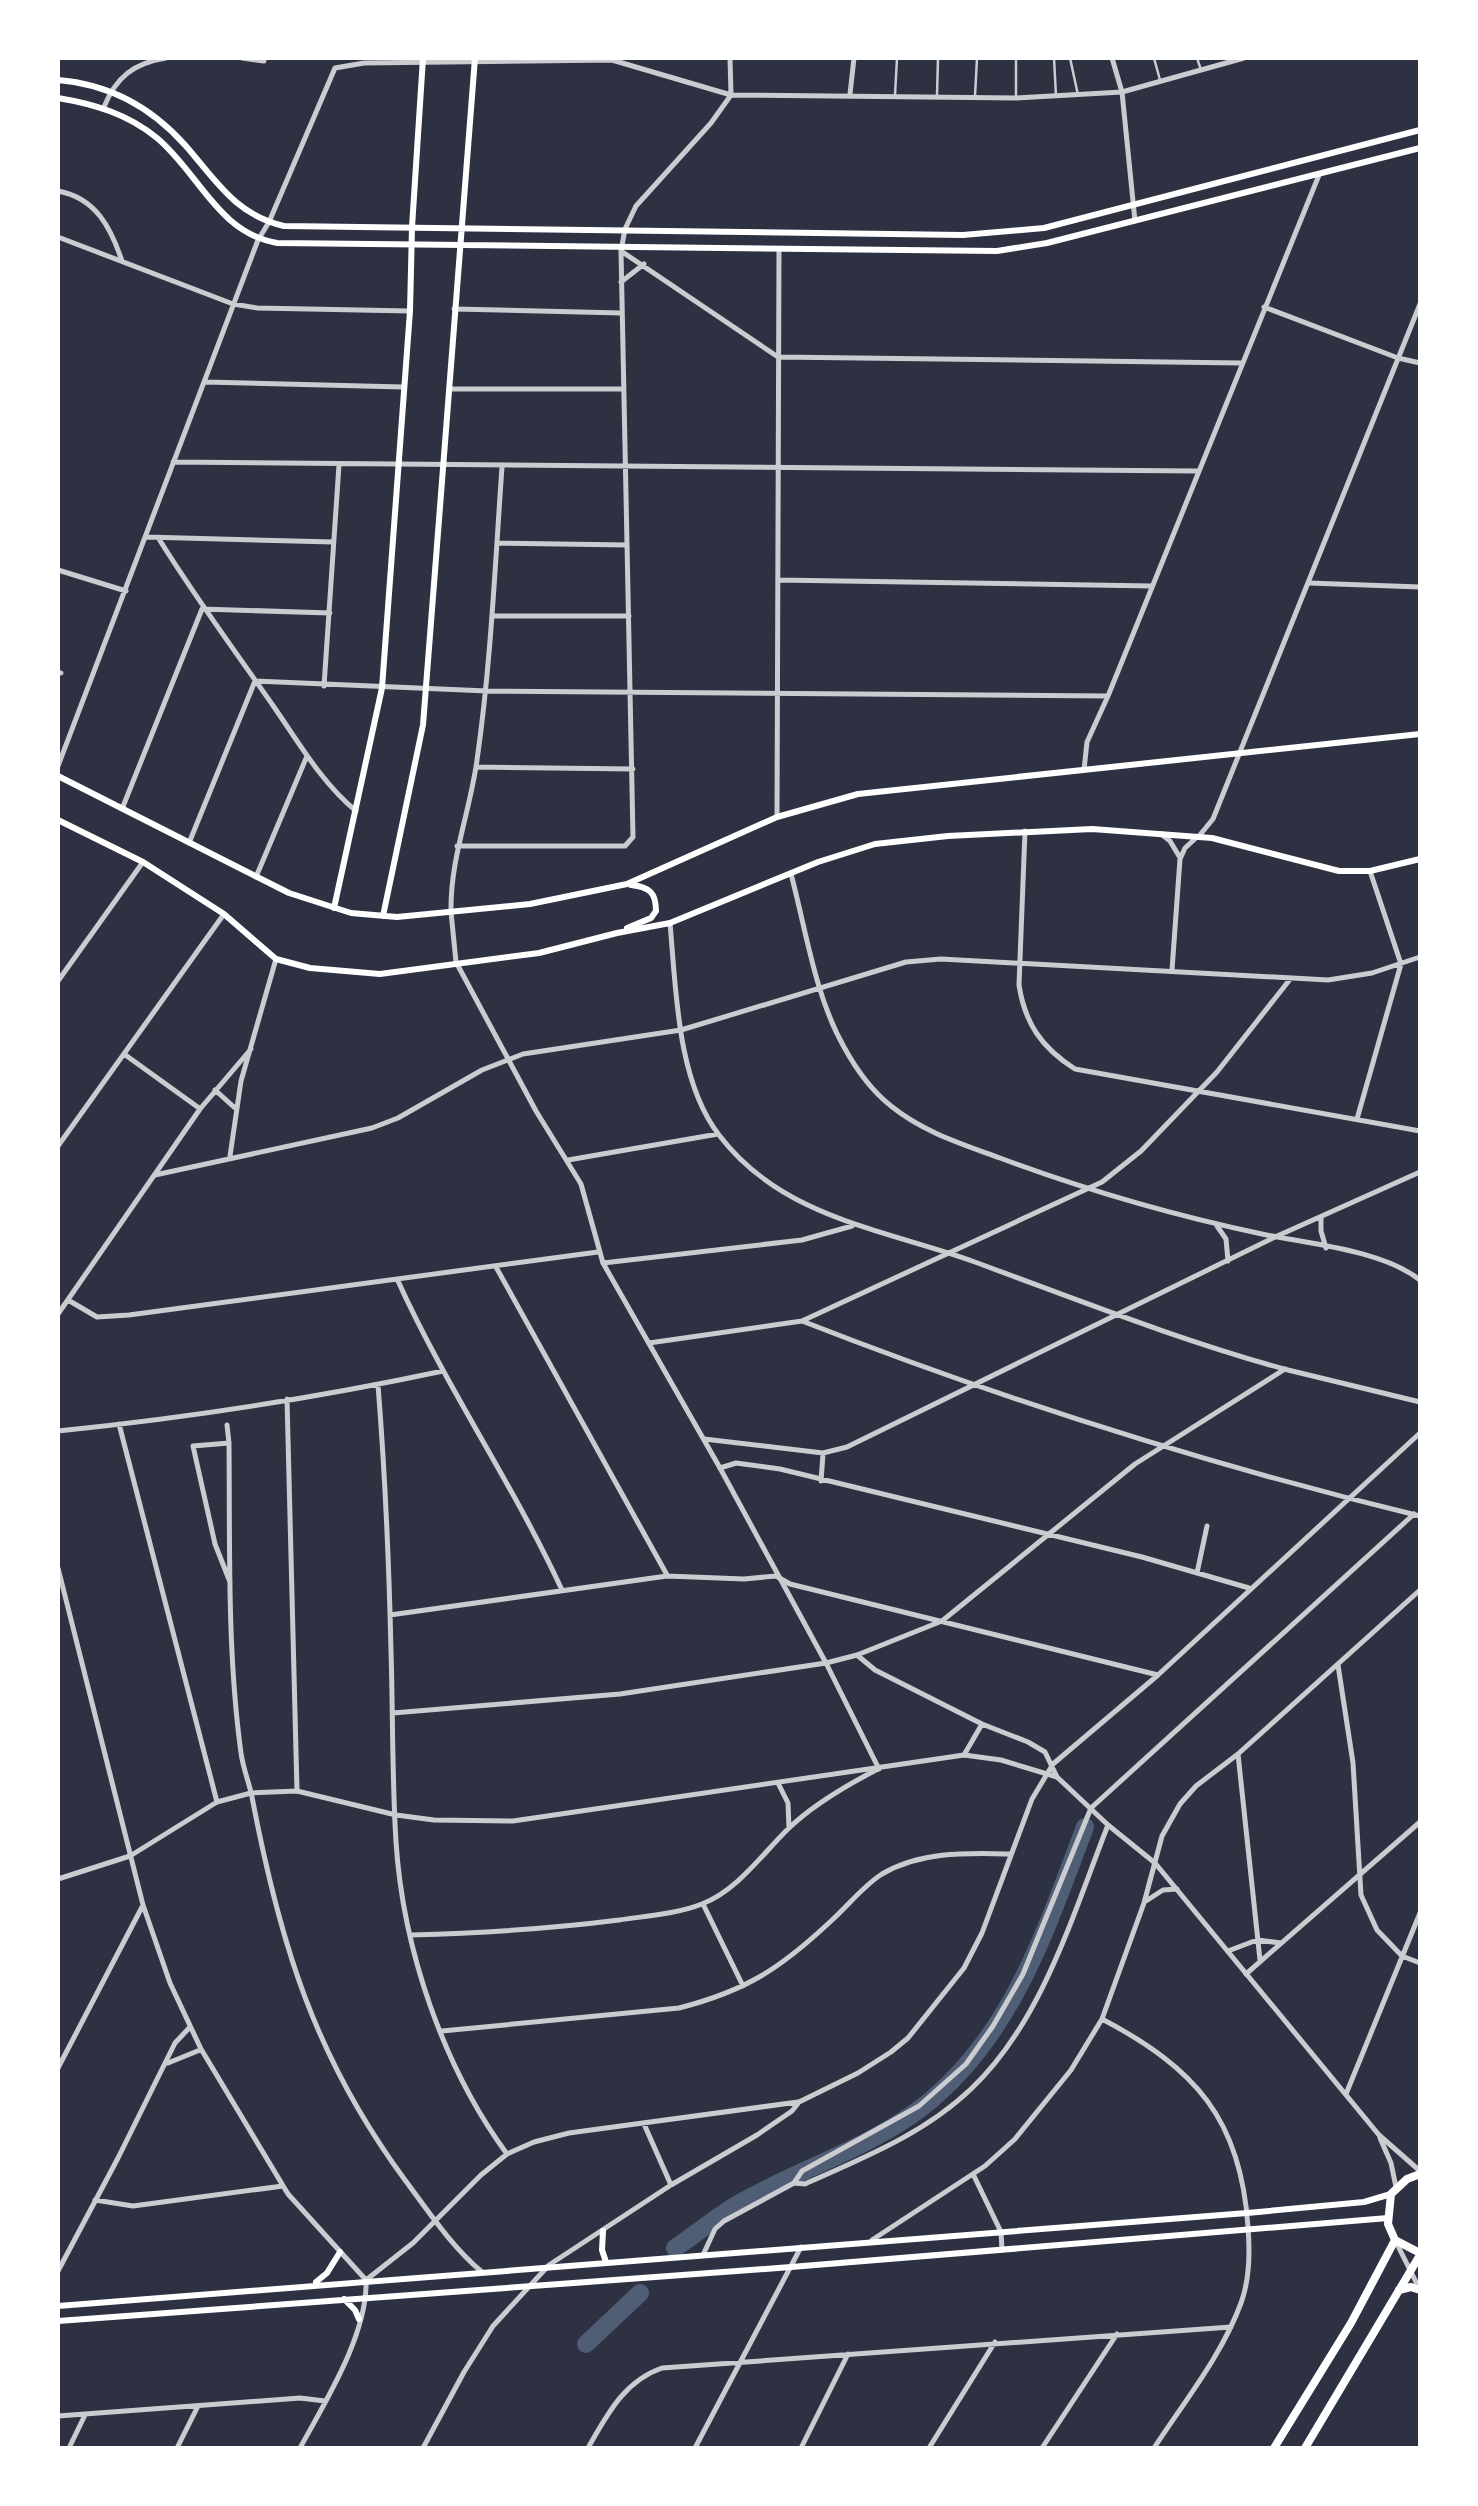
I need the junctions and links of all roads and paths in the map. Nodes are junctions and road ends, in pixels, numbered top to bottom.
1 (166, 58) edge
2 (242, 58) edge
3 (730, 58) edge
4 (854, 58) edge
5 (897, 58) edge
6 (938, 58) edge
7 (977, 58) edge
8 (1016, 58) edge
9 (1054, 58) edge
10 (1070, 58) edge
11 (1112, 58) edge
12 (1154, 58) edge
13 (1198, 58) edge
14 (1240, 58) edge
15 (423, 60) edge
16 (475, 60) edge
17 (264, 62) dead end
18 (1201, 70) junction
19 (58, 80) edge
20 (1160, 82) junction
21 (110, 92) junction
22 (1122, 92) junction
23 (850, 94) junction
24 (732, 95) junction
25 (894, 96) junction
26 (937, 96) junction
27 (1078, 96) junction
28 (976, 97) junction
29 (58, 98) edge
30 (1016, 98) junction
31 (1056, 98) junction
32 (104, 107) junction
33 (1420, 130) edge
34 (1420, 148) edge
35 (1319, 175) junction
36 (58, 192) edge
37 (1132, 204) junction
38 (1134, 220) junction
39 (269, 222) junction
40 (460, 226) junction
41 (412, 227) junction
42 (625, 229) junction
43 (58, 237) edge
44 (258, 240) junction
45 (412, 244) junction
46 (460, 244) junction
47 (621, 249) junction
48 (780, 249) junction
49 (122, 262) junction
50 (644, 264) junction
51 (620, 282) junction
52 (234, 304) junction
53 (1420, 304) edge
54 (1264, 307) junction
55 (454, 309) junction
56 (410, 311) junction
57 (621, 312) junction
58 (778, 357) junction
59 (1398, 358) junction
60 (1242, 362) junction
61 (1420, 363) edge
62 (205, 382) junction
63 (403, 387) junction
64 (448, 389) junction
65 (624, 389) junction
66 (173, 462) junction
67 (339, 465) junction
68 (397, 465) junction
69 (443, 466) junction
70 (502, 467) junction
71 (778, 467) junction
72 (626, 468) junction
73 (1197, 471) junction
74 (146, 537) junction
75 (159, 539) junction
76 (333, 542) junction
77 (497, 543) junction
78 (627, 545) junction
79 (58, 570) edge
80 (778, 580) junction
81 (1309, 584) junction
82 (1152, 586) junction
83 (1420, 587) edge
84 (126, 591) junction
85 (202, 610) junction
86 (330, 613) junction
87 (491, 616) junction
88 (629, 616) junction
89 (255, 681) junction
90 (324, 686) junction
91 (382, 688) junction
92 (427, 688) junction
93 (486, 691) junction
94 (631, 691) junction
95 (777, 694) junction
96 (1108, 696) junction
97 (1420, 734) edge
98 (1240, 752) junction
99 (307, 755) junction
100 (58, 766) edge
101 (476, 767) junction
102 (633, 768) junction
103 (1084, 770) junction
104 (58, 776) edge
105 (122, 809) junction
106 (356, 812) junction
107 (777, 817) junction
108 (58, 820) edge
109 (1025, 831) junction
110 (1160, 833) junction
111 (1199, 836) junction
112 (189, 843) junction
113 (458, 846) junction
114 (1180, 859) junction
115 (1420, 859) edge
116 (142, 862) junction
117 (1370, 872) junction
118 (791, 874) junction
119 (256, 877) junction
120 (626, 884) junction
121 (334, 908) junction
122 (451, 912) junction
123 (224, 914) junction
124 (383, 916) junction
125 (670, 923) junction
126 (617, 932) junction
127 (276, 958) junction
128 (1420, 958) edge
129 (479, 959) junction
130 (456, 962) junction
131 (1018, 964) junction
132 (1402, 964) junction
133 (1172, 971) junction
134 (1291, 978) junction
135 (58, 981) edge
136 (466, 982) junction
137 (821, 988) junction
138 (680, 1030) junction
139 (250, 1049) junction
140 (124, 1054) junction
141 (509, 1060) junction
142 (214, 1090) junction
143 (1195, 1093) junction
144 (235, 1108) junction
145 (200, 1109) junction
146 (1357, 1119) junction
147 (1420, 1132) edge
148 (718, 1134) junction
149 (58, 1146) edge
150 (230, 1156) junction
151 (568, 1160) junction
152 (1420, 1172) edge
153 (155, 1175) junction
154 (1084, 1190) junction
155 (1322, 1216) junction
156 (1214, 1224) junction
157 (853, 1226) junction
158 (1275, 1237) junction
159 (1326, 1248) junction
160 (598, 1252) junction
161 (950, 1253) junction
162 (1228, 1261) junction
163 (604, 1263) junction
164 (496, 1267) junction
165 (1420, 1280) edge
166 (398, 1281) junction
167 (68, 1300) junction
168 (1116, 1313) junction
169 (58, 1314) edge
170 (802, 1321) junction
171 (649, 1344) junction
172 (1285, 1369) junction
173 (443, 1371) junction
174 (972, 1383) junction
175 (378, 1385) junction
176 (287, 1399) junction
177 (1420, 1402) edge
178 (119, 1424) junction
179 (227, 1425) dead end
180 (58, 1431) edge
181 (1420, 1433) edge
182 (701, 1438) junction
183 (229, 1443) junction
184 (1159, 1447) junction
185 (823, 1453) junction
186 (720, 1468) junction
187 (821, 1481) junction
188 (1351, 1498) junction
189 (1417, 1515) edge
190 (1208, 1526) dead end
191 (1048, 1536) junction
192 (58, 1568) edge
193 (1197, 1573) junction
194 (667, 1576) junction
195 (776, 1576) junction
196 (230, 1582) junction
197 (1249, 1588) junction
198 (562, 1590) junction
199 (1420, 1590) edge
200 (390, 1615) junction
201 (942, 1621) junction
202 (857, 1655) junction
203 (826, 1663) junction
204 (1338, 1666) junction
205 (1158, 1675) junction
206 (393, 1713) junction
207 (982, 1724) junction
208 (1238, 1754) junction
209 (964, 1755) junction
210 (1053, 1764) junction
211 (878, 1769) junction
212 (1046, 1773) junction
213 (1058, 1777) junction
214 (778, 1784) junction
215 (297, 1790) junction
216 (251, 1793) junction
217 (217, 1802) junction
218 (1090, 1808) junction
219 (396, 1815) junction
220 (1420, 1822) edge
221 (1108, 1825) junction
222 (789, 1828) junction
223 (1010, 1854) junction
224 (130, 1856) junction
225 (1155, 1863) junction
226 (1362, 1871) junction
227 (58, 1879) edge
228 (1177, 1890) junction
229 (1144, 1903) junction
230 (143, 1904) junction
231 (703, 1904) junction
232 (1420, 1913) edge
233 (411, 1935) junction
234 (1257, 1940) junction
235 (1281, 1943) junction
236 (1228, 1951) junction
237 (1402, 1956) junction
238 (1260, 1961) junction
239 (1420, 1964) edge
240 (1246, 1974) junction
241 (744, 1988) junction
242 (1102, 2019) junction
243 (190, 2027) junction
244 (442, 2031) junction
245 (201, 2050) junction
246 (166, 2064) junction
247 (58, 2068) edge
248 (1346, 2094) junction
249 (799, 2102) junction
250 (644, 2124) junction
251 (1379, 2135) junction
252 (507, 2154) junction
253 (1420, 2173) edge
254 (974, 2176) junction
255 (794, 2183) junction
256 (671, 2185) junction
257 (282, 2186) junction
258 (1393, 2190) junction
259 (95, 2200) junction
260 (1248, 2212) junction
261 (1388, 2218) junction
262 (435, 2220) junction
263 (1248, 2230) junction
264 (603, 2231) junction
265 (1001, 2232) junction
266 (872, 2240) junction
267 (1395, 2240) junction
268 (801, 2247) junction
269 (1002, 2250) junction
270 (340, 2252) junction
271 (1420, 2254) edge
272 (704, 2256) junction
273 (606, 2262) junction
274 (550, 2265) junction
275 (792, 2267) junction
276 (58, 2271) edge
277 (1410, 2271) junction
278 (483, 2272) junction
279 (366, 2280) junction
280 (532, 2284) junction
281 (311, 2285) junction
282 (1399, 2290) junction
283 (1420, 2290) edge
284 (366, 2296) junction
285 (342, 2299) junction
286 (58, 2306) edge
287 (359, 2319) junction
288 (58, 2321) edge
289 (1231, 2327) junction
290 (1117, 2334) junction
291 (994, 2342) junction
292 (848, 2354) junction
293 (740, 2361) junction
294 (325, 2401) junction
295 (198, 2406) junction
296 (86, 2414) junction
297 (58, 2416) edge
298 (69, 2448) edge
299 (177, 2448) edge
300 (300, 2448) edge
301 (422, 2448) edge
302 (588, 2448) edge
303 (695, 2448) edge
304 (801, 2448) edge
305 (929, 2448) edge
306 (1042, 2448) edge
307 (1154, 2448) edge
308 (1274, 2448) edge
309 (1305, 2448) edge

1 - 21 street
2 - 17 street
3 - 24 street
4 - 23 street
5 - 25 lane
6 - 26 lane
7 - 28 lane
8 - 30 lane
9 - 31 lane
10 - 27 lane
11 - 22 street
12 - 20 lane
13 - 18 lane
14 - 18 street
15 - 16 street
15 - 39 street
15 - 41 main road
16 - 24 street
16 - 40 main road
18 - 20 street
19 - 21 main road
20 - 22 street
21 - 32 street
21 - 39 main road
22 - 27 street
22 - 37 street
23 - 24 street
23 - 25 street
24 - 42 street
25 - 26 street
26 - 28 street
27 - 31 street
28 - 30 street
29 - 32 main road
30 - 31 street
32 - 44 main road
33 - 37 main road
34 - 35 main road
35 - 38 main road
35 - 54 street
36 - 49 street
37 - 38 street
37 - 42 main road
38 - 48 main road
39 - 41 main road
39 - 44 street
40 - 41 main road
40 - 42 main road
40 - 46 main road
41 - 45 main road
42 - 47 street
43 - 49 street
44 - 45 main road
44 - 52 street
45 - 46 main road
45 - 56 main road
46 - 47 main road
46 - 55 main road
47 - 48 main road
47 - 50 street
47 - 51 street
48 - 58 street
49 - 52 street
50 - 51 street
50 - 58 street
51 - 57 street
52 - 56 street
52 - 62 street
53 - 59 street
54 - 59 street
54 - 60 street
55 - 57 street
55 - 64 main road
56 - 63 main road
57 - 65 street
58 - 60 street
58 - 71 street
59 - 61 street
59 - 81 street
60 - 73 street
62 - 63 street
62 - 66 street
63 - 68 main road
64 - 65 street
64 - 69 main road
65 - 72 street
66 - 67 street
66 - 74 street
67 - 68 street
67 - 76 street
68 - 69 street
68 - 91 main road
69 - 70 street
69 - 92 main road
70 - 72 street
70 - 77 street
71 - 72 street
71 - 73 street
71 - 80 street
72 - 78 street
73 - 82 street
74 - 75 street
74 - 84 street
75 - 76 street
75 - 85 street
76 - 86 street
77 - 78 street
77 - 87 street
78 - 88 street
79 - 84 street
80 - 82 street
80 - 95 street
81 - 83 street
81 - 98 street
82 - 96 street
84 - 100 street
85 - 86 street
85 - 89 street
85 - 105 street
86 - 90 street
87 - 88 street
87 - 93 street
88 - 94 street
89 - 90 street
89 - 99 street
89 - 112 street
90 - 91 street
91 - 92 street
91 - 106 main road
92 - 93 street
92 - 124 main road
93 - 94 street
93 - 101 street
94 - 95 street
94 - 102 street
95 - 96 street
95 - 107 street
96 - 103 street
97 - 98 main road
98 - 103 main road
98 - 111 street
99 - 106 street
99 - 119 street
101 - 102 street
101 - 113 street
102 - 113 street
103 - 107 main road
104 - 105 main road
105 - 112 main road
106 - 121 main road
107 - 120 main road
108 - 116 main road
109 - 110 main road
109 - 118 main road
109 - 131 street
110 - 111 main road
110 - 114 street
111 - 114 street
111 - 117 main road
112 - 119 main road
113 - 122 street
114 - 133 street
115 - 117 main road
116 - 123 main road
116 - 135 street
117 - 132 street
118 - 125 main road
118 - 137 street
119 - 121 main road
120 - 122 main road
120 - 126 main road
121 - 124 main road
122 - 124 main road
122 - 130 street
123 - 127 main road
123 - 140 street
125 - 126 main road
125 - 138 street
126 - 129 main road
127 - 130 main road
127 - 139 street
128 - 132 street
129 - 130 main road
129 - 136 street
130 - 136 street
131 - 133 street
131 - 137 street
131 - 143 street
132 - 134 street
132 - 146 street
133 - 134 street
134 - 143 street
136 - 141 street
137 - 138 street
137 - 154 street
138 - 141 street
138 - 148 street
139 - 142 street
139 - 144 street
140 - 145 street
140 - 149 street
141 - 150 street
141 - 151 street
142 - 144 street
142 - 145 street
143 - 146 street
143 - 154 street
144 - 150 street
145 - 153 street
146 - 147 street
148 - 151 street
148 - 157 street
150 - 153 street
151 - 160 street
152 - 155 street
153 - 167 street
154 - 156 street
154 - 161 street
155 - 158 street
155 - 159 street
156 - 158 street
156 - 162 street
157 - 161 street
157 - 163 street
158 - 159 street
158 - 162 street
159 - 165 street
160 - 163 street
160 - 164 street
161 - 168 street
161 - 170 street
162 - 168 street
163 - 171 street
164 - 166 street
164 - 194 street
166 - 167 street
166 - 173 street
167 - 169 street
168 - 172 street
168 - 174 street
170 - 171 street
170 - 174 street
171 - 182 street
172 - 177 street
172 - 184 street
173 - 175 street
173 - 198 street
174 - 184 street
174 - 185 street
175 - 176 street
175 - 200 street
176 - 178 street
176 - 215 street
178 - 180 street
178 - 217 street
179 - 183 street
181 - 188 street
182 - 185 street
182 - 186 street
183 - 196 street
183 - 196 street
184 - 188 street
184 - 191 street
185 - 187 street
186 - 187 street
186 - 195 street
187 - 191 street
188 - 189 street
188 - 197 street
189 - 218 street
190 - 193 street
191 - 193 street
191 - 201 street
192 - 224 street
193 - 197 street
194 - 195 street
194 - 198 street
195 - 201 street
195 - 203 street
196 - 216 street
197 - 205 street
198 - 200 street
199 - 204 street
200 - 206 street
201 - 202 street
201 - 205 street
202 - 203 street
202 - 207 street
203 - 206 street
203 - 211 street
204 - 208 street
204 - 226 street
205 - 210 street
206 - 219 street
207 - 209 street
207 - 210 street
208 - 225 street
208 - 234 street
209 - 211 street
209 - 212 street
210 - 212 street
210 - 213 street
211 - 214 street
211 - 222 street
212 - 213 street
212 - 223 street
213 - 218 street
214 - 219 street
214 - 222 street
215 - 216 street
215 - 219 street
216 - 217 street
216 - 262 street
217 - 224 street
218 - 221 street
218 - 255 street
219 - 233 street
220 - 226 street
221 - 225 street
221 - 255 street
222 - 231 street
223 - 241 street
223 - 249 street
224 - 227 street
224 - 230 street
225 - 228 street
225 - 229 street
226 - 235 street
226 - 237 street
228 - 229 street
228 - 236 street
229 - 242 street
230 - 243 street
230 - 247 street
231 - 233 street
231 - 241 street
232 - 237 street
233 - 244 street
234 - 235 street
234 - 236 street
234 - 238 street
235 - 238 street
236 - 240 street
237 - 239 street
237 - 248 street
238 - 240 street
240 - 248 street
241 - 244 street
242 - 254 street
242 - 260 street
243 - 245 street
243 - 246 street
244 - 252 street
245 - 246 street
245 - 257 street
246 - 259 street
248 - 251 street
249 - 250 street
249 - 256 street
250 - 252 street
250 - 256 street
251 - 253 street
251 - 258 street
252 - 262 street
253 - 258 main road
254 - 265 street
254 - 266 street
255 - 272 street
256 - 264 street
257 - 259 street
257 - 270 street
258 - 260 main road
258 - 261 main road
259 - 276 street
260 - 263 street
260 - 265 main road
261 - 263 main road
261 - 267 main road
262 - 278 street
262 - 279 street
263 - 269 main road
263 - 289 street
264 - 273 main road
264 - 274 street
265 - 266 main road
265 - 269 street
266 - 268 main road
267 - 271 main road
267 - 277 street
267 - 308 main road
268 - 272 main road
268 - 275 street
269 - 275 main road
270 - 279 street
270 - 281 main road
271 - 277 main road
272 - 273 main road
273 - 274 main road
274 - 278 main road
274 - 280 street
275 - 280 main road
275 - 293 street
277 - 282 main road
277 - 283 street
278 - 279 main road
279 - 281 main road
279 - 284 street
280 - 284 main road
280 - 301 street
281 - 286 main road
282 - 283 main road
282 - 309 main road
284 - 285 main road
284 - 287 street
285 - 287 main road
285 - 288 main road
287 - 294 street
289 - 290 street
289 - 307 street
290 - 291 street
290 - 306 street
291 - 292 street
291 - 305 street
292 - 293 street
292 - 304 street
293 - 302 street
293 - 303 street
294 - 295 street
294 - 300 street
295 - 296 street
295 - 299 street
296 - 297 street
296 - 298 street

